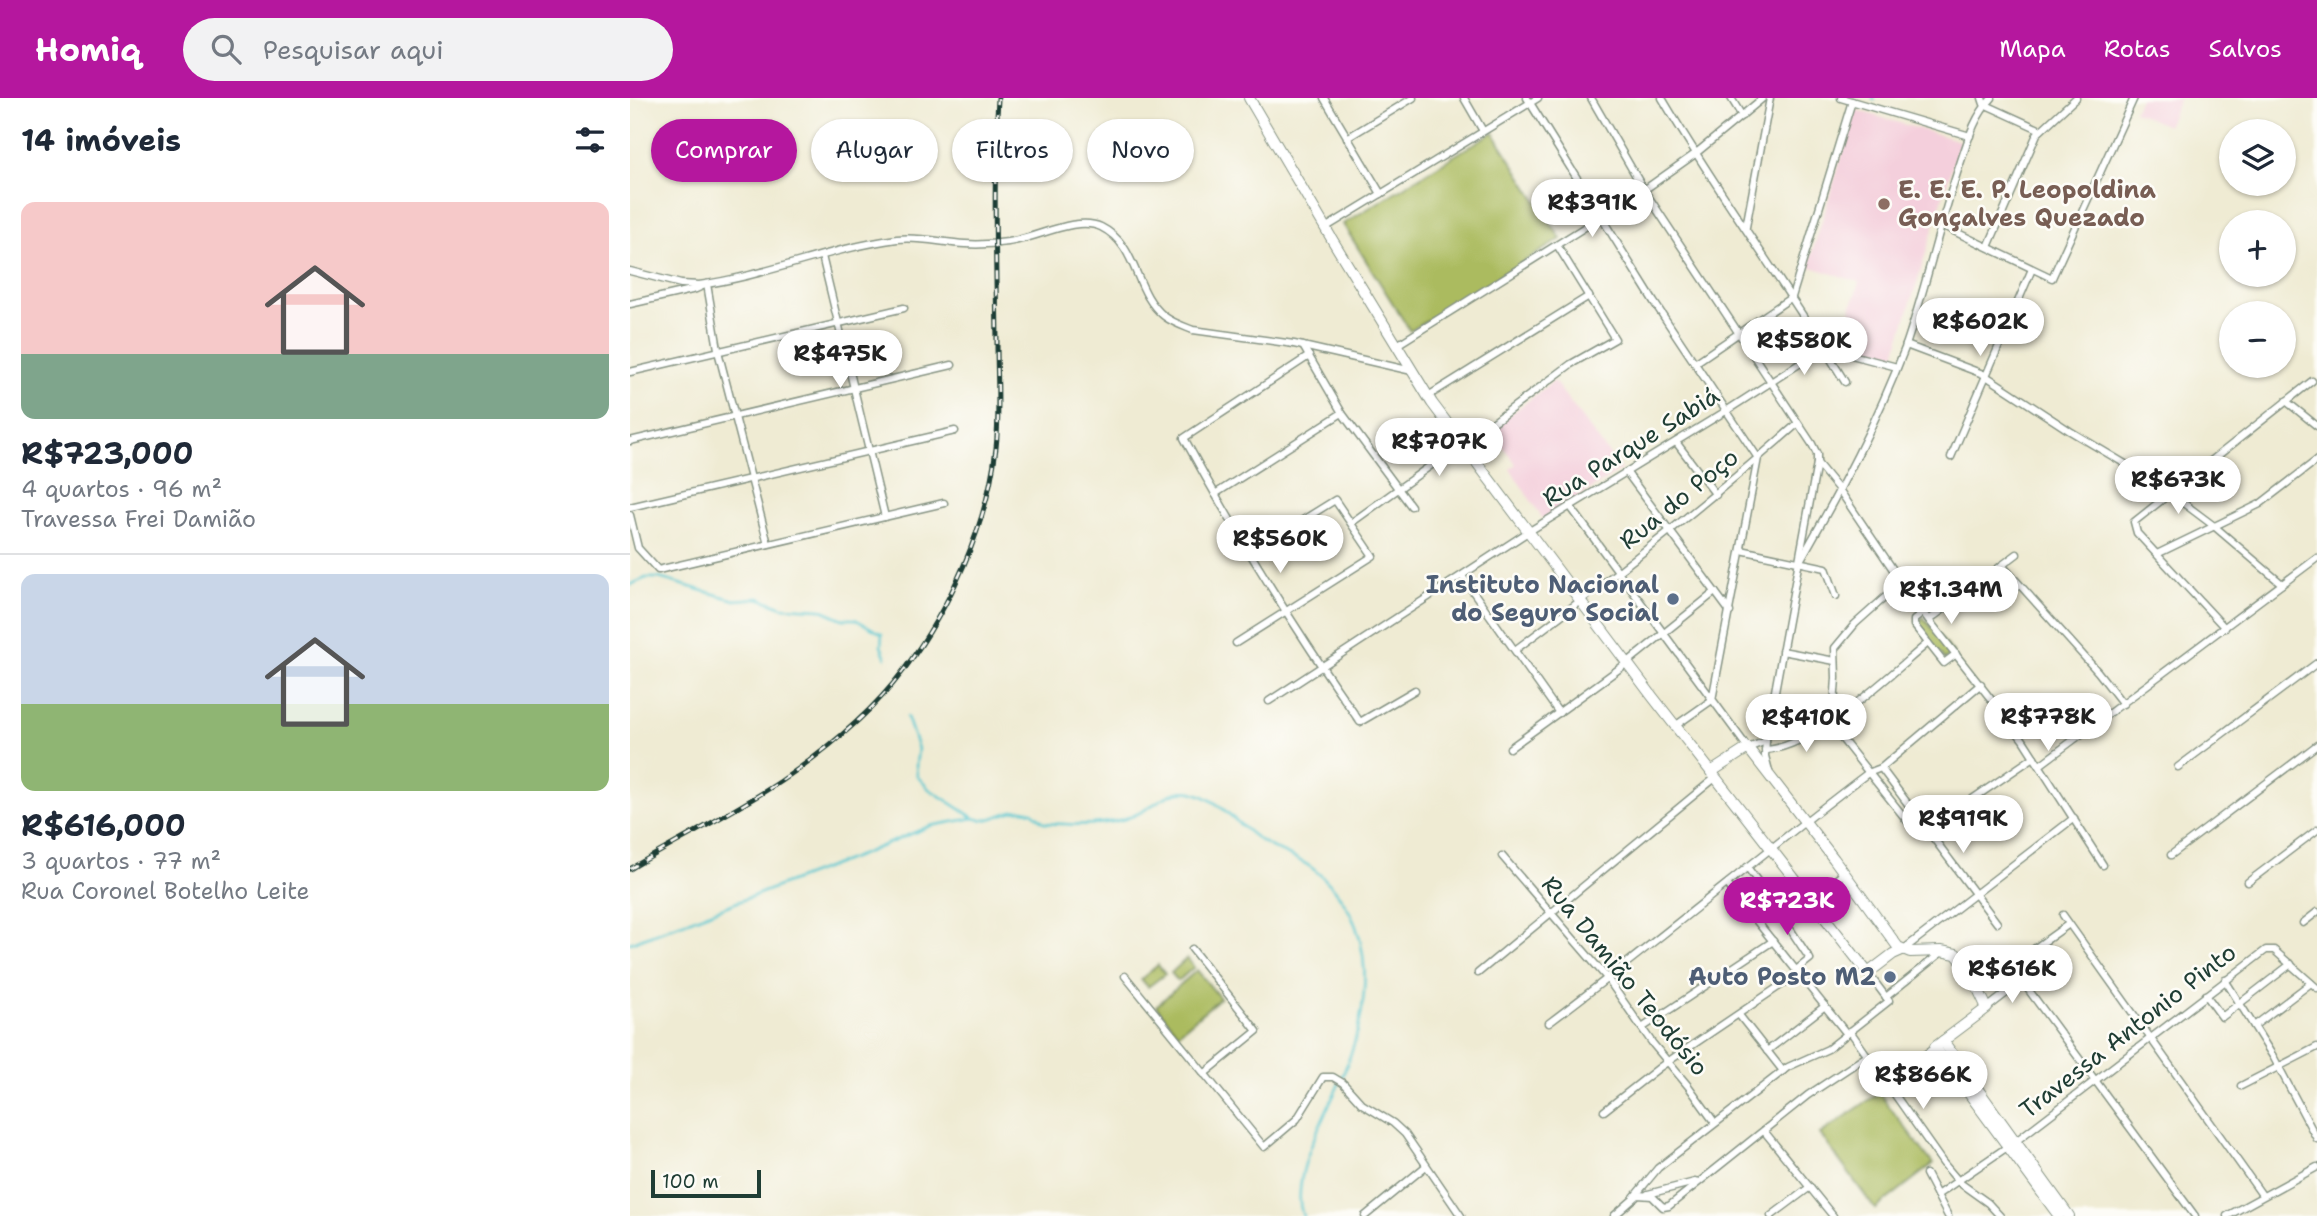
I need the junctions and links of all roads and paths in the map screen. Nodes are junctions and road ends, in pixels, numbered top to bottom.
1 (1249, 98) edge
2 (1324, 98) edge
3 (1413, 98) edge
4 (1464, 98) edge
5 (1538, 98) edge
6 (1591, 98) edge
7 (1662, 98) edge
8 (1731, 98) edge
9 (1763, 98) edge
10 (1770, 98) edge
11 (1841, 98) edge
12 (1992, 98) edge
13 (2076, 98) edge
14 (2134, 98) edge
15 (1528, 100) edge
16 (1852, 101) junction
17 (1983, 101) edge
18 (1741, 116) junction
19 (1483, 131) junction
20 (2039, 131) junction
21 (1970, 135) junction
22 (1348, 138) junction
23 (1695, 154) junction
24 (1644, 190) junction
25 (1381, 194) junction
26 (1601, 218) junction
27 (1941, 225) junction
28 (1746, 227) junction
29 (1325, 228) junction
30 (1557, 244) junction
31 (1989, 247) junction
32 (822, 256) junction
33 (2032, 269) junction
34 (630, 271) edge
35 (707, 284) junction
36 (1589, 296) junction
37 (1792, 297) junction
38 (630, 304) edge
39 (904, 307) dead end
40 (838, 323) junction
41 (1738, 335) junction
42 (1397, 345) junction
43 (1906, 345) junction
44 (1303, 346) junction
45 (1824, 348) junction
46 (718, 351) junction
47 (1309, 356) junction
48 (1695, 363) junction
49 (953, 365) dead end
50 (1897, 368) junction
51 (1413, 371) junction
52 (630, 372) edge
53 (1987, 377) junction
54 (2312, 381) dead end
55 (1845, 382) dead end
56 (1769, 383) junction
57 (854, 388) junction
58 (1428, 396) junction
59 (2286, 401) junction
60 (1726, 411) junction
61 (1342, 413) junction
62 (734, 416) junction
63 (1797, 424) junction
64 (2317, 426) edge
65 (955, 431) dead end
66 (630, 441) edge
67 (1676, 442) junction
68 (1463, 444) junction
69 (869, 451) junction
70 (1951, 457) dead end
71 (1758, 458) junction
72 (2317, 460) edge
73 (1817, 463) junction
74 (1627, 472) junction
75 (751, 479) junction
76 (1399, 490) junction
77 (1840, 491) junction
78 (1214, 494) junction
79 (2171, 494) junction
80 (1716, 495) junction
81 (944, 503) dead end
82 (1411, 506) dead end
83 (1570, 506) junction
84 (630, 507) edge
85 (630, 515) edge
86 (885, 517) junction
87 (1351, 523) junction
88 (2213, 526) junction
89 (1671, 531) junction
90 (1528, 533) junction
91 (768, 544) junction
92 (1741, 550) junction
93 (1250, 553) junction
94 (2017, 554) dead end
95 (2157, 554) junction
96 (2317, 558) edge
97 (1800, 561) junction
98 (2002, 565) junction
99 (1619, 573) junction
100 (1462, 576) junction
101 (1901, 583) junction
102 (2282, 584) junction
103 (1715, 592) junction
104 (1836, 596) dead end
105 (1580, 602) junction
106 (1286, 612) junction
107 (1730, 612) junction
108 (1923, 613) junction
109 (1929, 620) junction
110 (2225, 628) junction
111 (1664, 634) junction
112 (1236, 643) dead end
113 (1928, 643) junction
114 (1515, 650) junction
115 (1782, 651) junction
116 (1956, 654) junction
117 (1835, 661) junction
118 (1627, 663) junction
119 (2317, 663) edge
120 (1322, 667) junction
121 (1981, 684) junction
122 (1415, 690) dead end
123 (1712, 700) junction
124 (1269, 701) dead end
125 (2123, 704) junction
126 (1559, 713) junction
127 (1833, 720) junction
128 (1675, 726) junction
129 (1766, 741) junction
130 (2317, 746) edge
131 (1510, 748) dead end
132 (1748, 748) junction
133 (1765, 750) junction
134 (2034, 757) junction
135 (2040, 765) junction
136 (2178, 766) dead end
137 (1881, 768) junction
138 (1868, 773) junction
139 (1713, 775) junction
140 (1783, 794) junction
141 (2074, 818) junction
142 (1804, 821) junction
143 (1929, 830) junction
144 (2317, 830) edge
145 (1770, 847) junction
146 (2171, 855) dead end
147 (1502, 856) dead end
148 (2103, 864) dead end
149 (1747, 867) junction
150 (1844, 873) junction
151 (2248, 882) dead end
152 (1727, 884) junction
153 (1976, 895) junction
154 (1812, 899) junction
155 (2317, 912) edge
156 (1552, 913) junction
157 (2063, 915) dead end
158 (1997, 923) dead end
159 (2303, 923) dead end
160 (2069, 924) junction
161 (1773, 941) junction
162 (1192, 949) dead end
163 (1902, 950) junction
164 (1943, 951) junction
165 (2291, 964) junction
166 (2011, 965) junction
167 (1798, 971) junction
168 (1478, 973) dead end
169 (1868, 973) junction
170 (1125, 976) dead end
171 (1607, 978) junction
172 (2225, 980) junction
173 (2022, 981) junction
174 (2314, 986) edge
175 (1978, 989) junction
176 (2206, 995) junction
177 (1888, 999) junction
178 (2240, 1004) junction
179 (1825, 1006) junction
180 (1987, 1008) junction
181 (1739, 1015) junction
182 (1549, 1023) dead end
183 (2254, 1026) junction
184 (1642, 1028) junction
185 (1849, 1033) junction
186 (2152, 1037) junction
187 (1939, 1044) junction
188 (2317, 1047) edge
189 (1767, 1051) junction
190 (1867, 1056) junction
191 (1669, 1062) junction
192 (2279, 1067) junction
193 (1783, 1070) junction
194 (1204, 1074) junction
195 (2096, 1081) junction
196 (1887, 1084) junction
197 (2241, 1086) dead end
198 (1604, 1111) dead end
199 (1715, 1123) junction
200 (1764, 1131) junction
201 (2317, 1139) edge
202 (2012, 1144) junction
203 (1426, 1166) junction
204 (2317, 1167) edge
205 (1926, 1174) dead end
206 (1700, 1180) junction
207 (1958, 1181) junction
208 (1810, 1187) junction
209 (1937, 1195) junction
210 (2262, 1195) junction
211 (1638, 1196) junction
212 (1365, 1216) edge
213 (1461, 1216) edge
214 (1614, 1216) edge
215 (1771, 1216) edge
216 (1833, 1216) edge
217 (1948, 1216) edge
218 (2000, 1216) edge
219 (2059, 1216) edge
220 (2069, 1216) edge
221 (2195, 1216) edge
222 (2227, 1216) edge

1 - 29 main road
2 - 22 street
3 - 22 street
4 - 19 street
5 - 15 street
6 - 24 street
7 - 23 street
8 - 18 street
9 - 18 street
10 - 28 street
11 - 16 street
12 - 17 street
13 - 20 street
14 - 33 street
15 - 19 street
15 - 26 street
16 - 21 street
16 - 37 street
17 - 20 street
17 - 21 street
18 - 23 street
19 - 25 street
20 - 31 street
21 - 27 street
22 - 25 street
23 - 24 street
23 - 28 street
24 - 26 street
24 - 41 street
25 - 29 street
26 - 30 street
26 - 48 street
27 - 31 street
27 - 43 street
28 - 37 street
29 - 42 main road
30 - 36 street
30 - 42 street
31 - 33 street
32 - 35 street
32 - 40 street
32 - 44 street
33 - 53 street
34 - 35 street
35 - 38 street
35 - 46 street
36 - 58 street
36 - 68 street
37 - 41 street
37 - 45 street
39 - 40 street
40 - 46 street
40 - 57 street
41 - 48 street
41 - 56 street
42 - 51 main road
43 - 50 street
43 - 53 street
44 - 47 street
44 - 51 street
45 - 50 street
45 - 55 street
45 - 56 street, Rua Parque Sabiá
46 - 52 street
46 - 62 street
47 - 61 street
47 - 78 street
48 - 60 street
49 - 57 street
50 - 77 street
51 - 58 main road
53 - 70 street
53 - 79 street
54 - 59 street
56 - 60 street, Rua Parque Sabiá
56 - 63 street
57 - 62 street
57 - 69 street
58 - 68 main road
59 - 64 street
59 - 79 street
60 - 67 street, Rua Parque Sabiá
60 - 71 street
61 - 76 street
61 - 78 street
62 - 66 street
62 - 75 street
63 - 71 street, Rua do Poço
63 - 73 street
65 - 69 street
67 - 74 street, Rua Parque Sabiá
67 - 80 street
68 - 76 street
68 - 90 main road
69 - 75 street
69 - 86 street
71 - 80 street, Rua do Poço
71 - 92 street
72 - 88 street
73 - 77 street
73 - 97 street
74 - 83 street, Rua Parque Sabiá
74 - 89 street
75 - 84 street
75 - 91 street
76 - 82 street
76 - 87 street
77 - 97 street
77 - 101 street
78 - 93 street
79 - 88 street
79 - 95 street
80 - 89 street, Rua do Poço
81 - 86 street
83 - 90 street, Rua Parque Sabiá
83 - 99 street
85 - 91 street
86 - 91 street
87 - 93 street
87 - 106 street
88 - 95 street
88 - 102 street
89 - 99 street, Rua do Poço
89 - 103 street
90 - 100 street, Rua Parque Sabiá
90 - 105 main road
92 - 97 street
92 - 107 street
93 - 106 street
94 - 98 street
95 - 110 street
96 - 102 street
97 - 104 street
97 - 115 street
98 - 109 street
98 - 125 street
99 - 105 street, Rua do Poço
99 - 111 street
100 - 114 street
100 - 120 street, Rua Parque Sabiá
101 - 108 street
101 - 117 street
102 - 110 street
103 - 107 street
103 - 111 street
105 - 114 street, Rua do Poço
105 - 118 main road
106 - 112 street
106 - 120 street
107 - 123 street
108 - 109 street
108 - 113 street
109 - 116 street
110 - 125 street
111 - 118 street
111 - 123 street
113 - 116 street
113 - 127 street
114 - 126 street
115 - 117 street
115 - 129 street
116 - 121 street
117 - 127 street
118 - 126 street
118 - 128 main road
119 - 136 street
120 - 122 street
120 - 124 street, Rua Parque Sabiá
121 - 134 street
121 - 137 street
123 - 128 street
123 - 132 street
125 - 135 street
126 - 131 street
127 - 133 street
127 - 138 street
128 - 139 main road
129 - 132 street
129 - 133 street
130 - 146 street
132 - 139 main road
132 - 140 main road
133 - 140 street
134 - 135 street
134 - 143 street
135 - 141 street
137 - 138 street
137 - 143 street
138 - 142 street
138 - 143 street
139 - 145 main road
139 - 156 street
140 - 142 main road
141 - 148 street
141 - 153 street
142 - 145 street
142 - 150 main road
143 - 153 street
144 - 151 street
145 - 149 street
145 - 154 main road
147 - 156 street, Rua Damião Teodósio
149 - 152 street
149 - 167 street
150 - 154 street
150 - 163 main road
152 - 161 street
152 - 171 street
153 - 158 street
153 - 163 street
154 - 169 main road
155 - 159 street
156 - 168 street
156 - 171 street, Rua Damião Teodósio
157 - 160 street
160 - 166 street
160 - 186 street
161 - 167 street
161 - 184 street
162 - 194 street
163 - 164 main road
163 - 169 main road
164 - 175 main road
164 - 177 street
165 - 172 street, Travessa Antonio Pinto
165 - 174 street
165 - 178 street
166 - 173 street
166 - 175 street
167 - 179 street
167 - 181 street
169 - 177 street
170 - 194 street
171 - 182 street
171 - 184 street, Rua Damião Teodósio
172 - 176 street, Travessa Antonio Pinto
172 - 178 street
173 - 180 street
173 - 195 street
174 - 183 street
175 - 180 main road
176 - 178 street
176 - 186 street, Travessa Antonio Pinto
177 - 185 street
178 - 183 street
179 - 185 street
179 - 189 street
180 - 187 main road
181 - 189 street
181 - 191 street
183 - 192 street
184 - 191 street, Rua Damião Teodósio
185 - 190 street
185 - 193 street
186 - 195 street, Travessa Antonio Pinto
186 - 210 street
187 - 196 street
187 - 202 main road
188 - 192 street
189 - 193 street
190 - 196 street
190 - 200 street
191 - 198 street
191 - 199 street, Rua Damião Teodósio
192 - 197 street
192 - 201 street
193 - 199 street
194 - 203 street
195 - 202 street, Travessa Antonio Pinto
195 - 221 street
196 - 207 street
199 - 211 street
200 - 206 street
200 - 208 street
202 - 207 street, Travessa Antonio Pinto
202 - 219 main road
202 - 220 main road
203 - 212 street
203 - 213 street
204 - 210 street
205 - 209 street
206 - 211 street
206 - 211 street
207 - 209 street, Travessa Antonio Pinto
207 - 218 street
208 - 215 street
208 - 216 street
209 - 217 street
210 - 222 street
211 - 214 street

